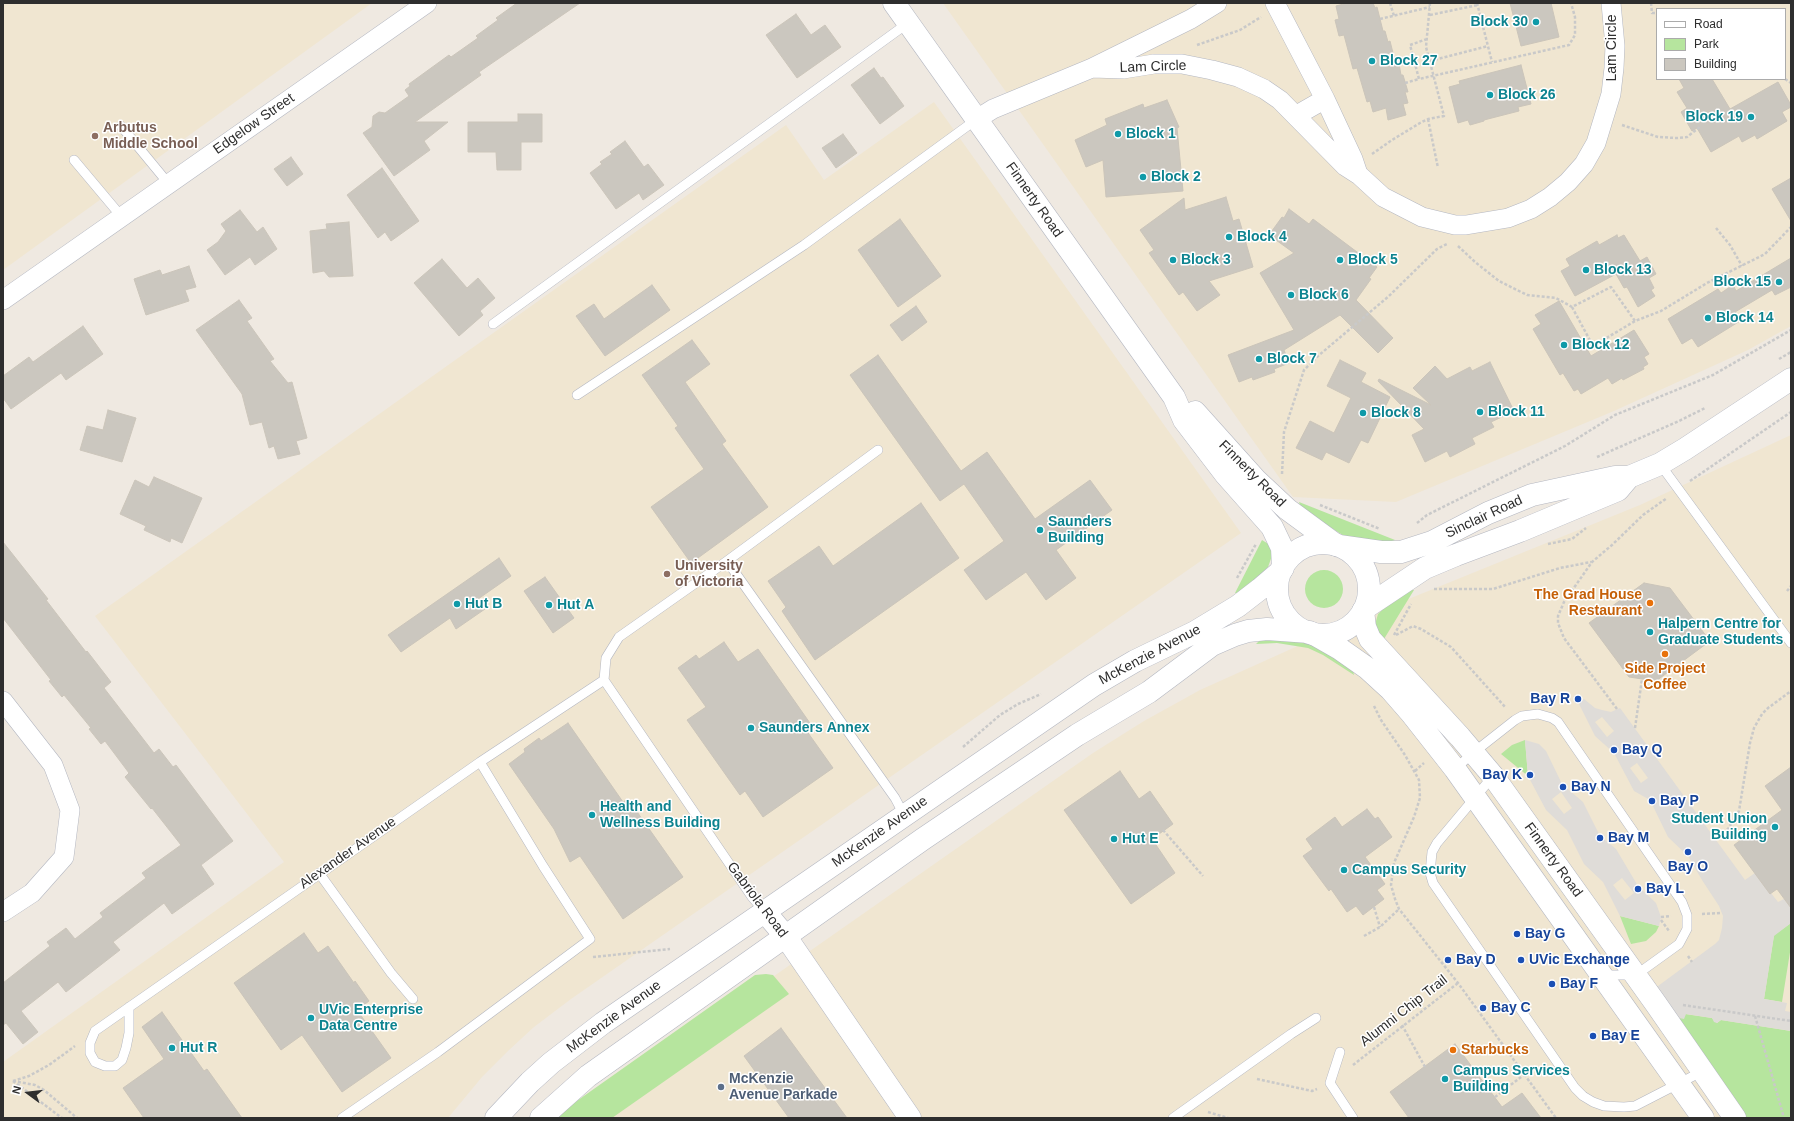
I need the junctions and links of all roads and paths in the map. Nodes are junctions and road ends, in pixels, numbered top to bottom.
1 (427, 3) edge
2 (894, 3) edge
3 (1217, 3) edge
4 (1390, 3) edge
5 (1430, 3) edge
6 (1571, 3) edge
7 (1612, 3) edge
8 (1651, 3) edge
9 (1477, 4) edge
10 (1276, 5) edge
11 (1430, 7) junction
12 (1656, 13) edge
13 (1430, 15) junction
14 (1394, 16) junction
15 (1380, 19) dead end
16 (908, 23) junction
17 (1427, 39) junction
18 (1196, 46) dead end
19 (1488, 46) junction
20 (1430, 61) junction
21 (1492, 62) junction
22 (1092, 68) junction
23 (1433, 76) junction
24 (1419, 79) junction
25 (1405, 83) dead end
26 (1325, 100) junction
27 (1297, 116) junction
28 (1605, 118) junction
29 (977, 119) junction
30 (1428, 119) junction
31 (121, 126) dead end
32 (1701, 126) dead end
33 (1370, 156) dead end
34 (74, 160) dead end
35 (1438, 168) dead end
36 (1359, 175) junction
37 (168, 183) junction
38 (121, 216) junction
39 (1791, 227) edge
40 (1716, 228) dead end
41 (1742, 266) junction
42 (3, 300) edge
43 (1572, 307) junction
44 (1635, 321) junction
45 (493, 324) dead end
46 (1791, 330) edge
47 (1791, 352) edge
48 (1779, 360) dead end
49 (1791, 379) edge
50 (577, 396) dead end
51 (1174, 397) junction
52 (1711, 405) dead end
53 (1791, 412) edge
54 (878, 450) dead end
55 (1594, 458) dead end
56 (1660, 464) junction
57 (1629, 477) junction
58 (1282, 480) dead end
59 (1481, 488) junction
60 (1487, 489) dead end
61 (1678, 490) junction
62 (1416, 524) dead end
63 (1337, 545) junction
64 (727, 561) junction
65 (1592, 562) junction
66 (1282, 569) junction
67 (1791, 586) edge
68 (1428, 589) dead end
69 (1787, 591) dead end
70 (1364, 609) junction
71 (1310, 633) junction
72 (1394, 636) dead end
73 (1791, 643) edge
74 (1642, 679) dead end
75 (604, 680) junction
76 (1791, 691) edge
77 (3, 701) edge
78 (1372, 702) dead end
79 (1618, 709) dead end
80 (1515, 720) junction
81 (1635, 728) dead end
82 (1473, 753) junction
83 (480, 762) junction
84 (1455, 769) junction
85 (1493, 776) junction
86 (1475, 797) junction
87 (904, 815) junction
88 (1163, 830) dead end
89 (1715, 839) dead end
90 (319, 873) junction
91 (1203, 876) dead end
92 (1374, 907) dead end
93 (1399, 908) junction
94 (3, 912) edge
95 (766, 912) junction
96 (1380, 927) junction
97 (1364, 936) dead end
98 (786, 937) junction
99 (678, 948) dead end
100 (591, 957) dead end
101 (1600, 975) junction
102 (1636, 976) junction
103 (1458, 983) junction
104 (413, 999) dead end
105 (1656, 1004) junction
106 (129, 1007) junction
107 (1755, 1016) junction
108 (1316, 1018) dead end
109 (1791, 1021) edge
110 (1402, 1025) junction
111 (96, 1031) junction
112 (1340, 1052) dead end
113 (1425, 1066) dead end
114 (1703, 1071) junction
115 (1525, 1074) junction
116 (1257, 1079) dead end
117 (13, 1081) junction
118 (1330, 1083) junction
119 (1679, 1084) junction
120 (1495, 1097) dead end
121 (1203, 1111) dead end
122 (62, 1118) edge
123 (77, 1118) edge
124 (342, 1118) edge
125 (496, 1118) edge
126 (541, 1118) edge
127 (910, 1118) edge
128 (1173, 1118) edge
129 (1228, 1118) edge
130 (1353, 1118) edge
131 (1556, 1118) edge
132 (1703, 1118) edge
133 (1735, 1118) edge
134 (1784, 1118) edge

1 - 37 street, Edgelow Street
2 - 16 main road, Finnerty Road
3 - 22 street, Lam Circle
4 - 14 path
5 - 11 path
6 - 21 path
7 - 28 street, Lam Circle
8 - 12 path
9 - 13 path
9 - 19 path
10 - 18 path
10 - 26 street, Lam Circle
11 - 13 path
11 - 14 path
13 - 17 path
14 - 15 path
16 - 29 main road, Finnerty Road
16 - 45 lane
17 - 20 path
17 - 24 path
19 - 20 path
19 - 21 path
20 - 23 path
21 - 23 path
22 - 27 street, Lam Circle
22 - 29 street, Lam Circle
23 - 24 path
23 - 30 path
24 - 25 path
26 - 27 street
26 - 36 street, Lam Circle
27 - 36 street, Lam Circle
28 - 32 path
28 - 36 street, Lam Circle
29 - 50 lane
29 - 51 main road, Finnerty Road
30 - 33 path
30 - 35 path
31 - 37 lane
34 - 38 lane
37 - 38 street, Edgelow Street
38 - 42 street, Edgelow Street
39 - 41 path
40 - 41 path
41 - 44 path
43 - 44 path
43 - 44 path
43 - 58 path
46 - 59 path
47 - 48 path
49 - 56 main road, Sinclair Road
51 - 63 main road, Finnerty Road
51 - 66 main road, Finnerty Road
52 - 55 path
53 - 61 path
54 - 64 lane
56 - 57 main road, Sinclair Road
56 - 61 lane
57 - 63 main road, Sinclair Road
57 - 70 main road, Sinclair Road
59 - 60 path
59 - 62 path
61 - 65 path
61 - 73 lane
63 - 66 main road
63 - 70 main road
64 - 75 lane
64 - 87 lane
65 - 68 path
65 - 79 path
66 - 71 main road
66 - 87 main road, McKenzie Avenue
67 - 69 path
70 - 71 main road
70 - 82 main road, Finnerty Road
71 - 84 main road, Finnerty Road
71 - 98 main road, McKenzie Avenue
72 - 80 path
74 - 81 path
75 - 83 lane, Alexander Avenue
75 - 95 lane, Gabriola Road
76 - 89 path
77 - 94 street
78 - 93 path, Alumni Chip Trail
80 - 82 lane
80 - 102 lane
82 - 84 lane
82 - 85 main road, Finnerty Road
83 - 90 lane, Alexander Avenue
83 - 124 lane
84 - 86 main road, Finnerty Road
85 - 86 lane
85 - 102 main road, Finnerty Road
86 - 101 main road, Finnerty Road
86 - 119 lane
87 - 95 main road, McKenzie Avenue
88 - 91 path
90 - 104 lane
90 - 106 lane, Alexander Avenue
92 - 96 path
93 - 96 path
93 - 103 path, Alumni Chip Trail
95 - 98 main road, Gabriola Road
95 - 125 main road, McKenzie Avenue
96 - 97 path
98 - 126 main road, McKenzie Avenue
98 - 127 main road, Gabriola Road
99 - 100 path
101 - 102 lane
101 - 119 main road, Finnerty Road
102 - 105 main road, Finnerty Road
103 - 110 path, Alumni Chip Trail
103 - 115 path
105 - 107 path
105 - 114 main road, Finnerty Road
106 - 111 lane, Alexander Avenue
106 - 111 lane
107 - 109 path
107 - 134 path
108 - 128 lane
110 - 113 path
110 - 118 path, Alumni Chip Trail
111 - 117 path
112 - 118 lane
114 - 119 lane
114 - 133 main road, Finnerty Road
115 - 120 path
115 - 131 path
116 - 118 path, Alumni Chip Trail
117 - 122 path
117 - 123 path
118 - 130 lane
119 - 132 main road, Finnerty Road
121 - 129 path

